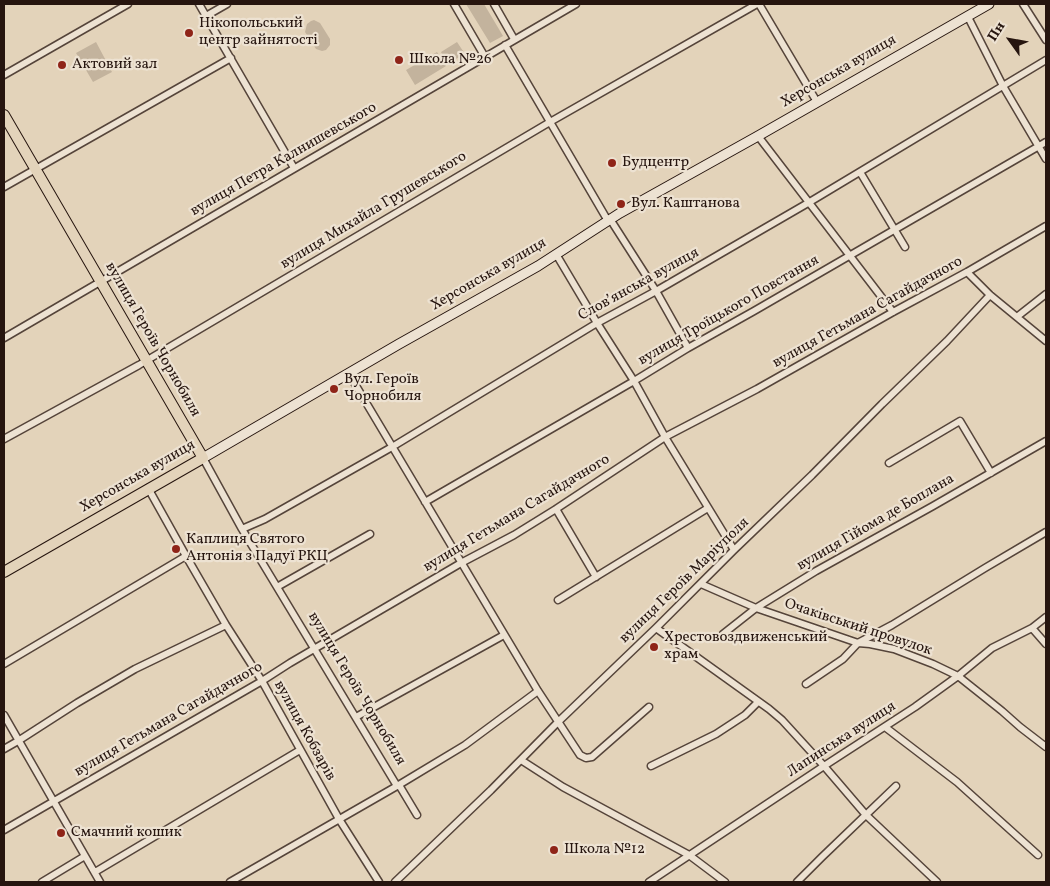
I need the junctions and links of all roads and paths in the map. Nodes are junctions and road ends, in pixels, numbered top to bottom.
1 (128, 4) edge
2 (199, 4) edge
3 (227, 4) edge
4 (454, 4) edge
5 (494, 4) edge
6 (576, 4) edge
7 (758, 4) edge
8 (989, 4) edge
9 (1023, 4) edge
10 (206, 16) junction
11 (968, 17) junction
12 (514, 39) junction
13 (1046, 40) edge
14 (505, 45) junction
15 (486, 57) junction
16 (231, 58) junction
17 (1046, 60) edge
18 (4, 75) edge
19 (1003, 86) junction
20 (817, 102) junction
21 (4, 115) edge
22 (550, 122) junction
23 (758, 136) junction
24 (1046, 142) edge
25 (1039, 146) junction
26 (1046, 159) edge
27 (294, 168) junction
28 (35, 169) junction
29 (860, 172) junction
30 (4, 187) edge
31 (808, 203) junction
32 (609, 220) junction
33 (1046, 226) edge
34 (894, 229) junction
35 (905, 247) dead end
36 (556, 254) junction
37 (850, 256) junction
38 (967, 272) junction
39 (101, 282) junction
40 (656, 291) junction
41 (1046, 294) edge
42 (990, 295) junction
43 (893, 312) junction
44 (1018, 316) junction
45 (597, 323) junction
46 (4, 338) edge
47 (1046, 341) edge
48 (688, 348) junction
49 (146, 360) junction
50 (349, 374) junction
51 (634, 381) junction
52 (666, 437) junction
53 (4, 439) edge
54 (1046, 440) edge
55 (392, 447) junction
56 (202, 458) junction
57 (889, 463) dead end
58 (991, 472) junction
59 (148, 488) junction
60 (425, 502) junction
61 (708, 508) junction
62 (556, 509) junction
63 (242, 529) junction
64 (1046, 532) edge
65 (370, 534) dead end
66 (734, 550) junction
67 (186, 556) junction
68 (461, 563) junction
69 (4, 572) edge
70 (596, 577) junction
71 (701, 584) junction
72 (277, 586) junction
73 (558, 600) dead end
74 (756, 608) junction
75 (1046, 617) edge
76 (226, 625) junction
77 (656, 628) junction
78 (1032, 628) junction
79 (723, 634) dead end
80 (504, 635) junction
81 (858, 643) junction
82 (1046, 644) edge
83 (314, 649) junction
84 (4, 664) edge
85 (958, 676) junction
86 (262, 681) junction
87 (806, 684) dead end
88 (538, 692) junction
89 (758, 702) junction
90 (649, 706) dead end
91 (4, 715) edge
92 (356, 717) junction
93 (558, 722) junction
94 (885, 727) junction
95 (18, 741) junction
96 (1046, 747) edge
97 (4, 749) edge
98 (300, 750) junction
99 (521, 760) junction
100 (650, 766) dead end
101 (824, 766) junction
102 (398, 786) junction
103 (896, 786) dead end
104 (53, 801) junction
105 (417, 814) dead end
106 (866, 815) junction
107 (339, 819) junction
108 (4, 830) edge
109 (689, 855) junction
110 (1038, 855) dead end
111 (85, 856) junction
112 (94, 872) junction
113 (42, 882) edge
114 (100, 882) edge
115 (230, 882) edge
116 (378, 882) edge
117 (394, 882) edge
118 (649, 882) edge
119 (725, 882) edge
120 (798, 882) edge
121 (937, 882) edge

1 - 18 street
2 - 10 street
3 - 10 street
4 - 15 street
5 - 12 street
6 - 12 street, вулиця Петра Калнишевського
7 - 20 street
7 - 22 street, вулиця Михайла Грушевського
8 - 11 main road, Херсонська вулиця
9 - 13 street
10 - 16 street
11 - 19 street
11 - 20 main road, Херсонська вулиця
12 - 14 street, вулиця Петра Калнишевського
14 - 15 street, вулиця Петра Калнишевського
14 - 22 street
15 - 27 street, вулиця Петра Калнишевського
16 - 27 street
16 - 28 street
17 - 19 street, Словʼянська вулиця
19 - 25 street
19 - 29 street, Словʼянська вулиця
20 - 23 main road, Херсонська вулиця
21 - 28 main road, вулиця Героїв Чорнобиля
22 - 32 street
22 - 49 street, вулиця Михайла Грушевського
23 - 31 street
23 - 32 main road, Херсонська вулиця
24 - 25 street, вулиця Троїцького Повстання
25 - 26 street
25 - 34 street, вулиця Троїцького Повстання
27 - 39 street, вулиця Петра Калнишевського
28 - 30 street
28 - 39 main road, вулиця Героїв Чорнобиля
29 - 31 street, Словʼянська вулиця
29 - 34 street
31 - 37 street
31 - 40 street, Словʼянська вулиця
32 - 36 main road, Херсонська вулиця
32 - 40 street
33 - 38 street, вулиця Гетьмана Сагайдачного
34 - 35 street
34 - 37 street, вулиця Троїцького Повстання
36 - 45 street
36 - 50 main road, Херсонська вулиця
37 - 43 street
37 - 48 street, вулиця Троїцького Повстання
38 - 42 street
38 - 43 street, вулиця Гетьмана Сагайдачного
39 - 46 street, вулиця Петра Калнишевського
39 - 49 main road, вулиця Героїв Чорнобиля
40 - 45 street, Словʼянська вулиця
40 - 48 street
41 - 44 street
42 - 44 street
42 - 66 street, вулиця Героїв Маріуполя
43 - 52 street, вулиця Гетьмана Сагайдачного
44 - 47 street
45 - 51 street
45 - 55 street, Словʼянська вулиця
48 - 51 street, вулиця Троїцького Повстання
49 - 53 street, вулиця Михайла Грушевського
49 - 56 main road, вулиця Героїв Чорнобиля
50 - 55 street
50 - 56 main road, Херсонська вулиця
51 - 52 street
51 - 60 street, вулиця Троїцького Повстання
52 - 61 street
52 - 62 street, вулиця Гетьмана Сагайдачного
54 - 58 street, вулиця Гійома де Боплана
55 - 60 street
55 - 63 street, Словʼянська вулиця
56 - 59 main road, Херсонська вулиця
56 - 63 street, вулиця Героїв Чорнобиля
57 - 58 street
58 - 74 street, вулиця Гійома де Боплана
59 - 67 street, вулиця Кобзарів
59 - 69 main road, Херсонська вулиця
60 - 68 street
61 - 66 street
61 - 70 street
62 - 68 street, вулиця Гетьмана Сагайдачного
62 - 70 street
63 - 72 street, вулиця Героїв Чорнобиля
64 - 81 street
65 - 72 street
66 - 71 street, вулиця Героїв Маріуполя
67 - 76 street, вулиця Кобзарів
67 - 84 street
68 - 80 street
68 - 83 street, вулиця Гетьмана Сагайдачного
70 - 73 street
71 - 74 street, Очаківський провулок
71 - 77 street, вулиця Героїв Маріуполя
72 - 83 street, вулиця Героїв Чорнобиля
74 - 79 street, вулиця Гійома де Боплана
74 - 81 street, Очаківський провулок
75 - 78 street, Лапинська вулиця
76 - 86 street, вулиця Кобзарів
76 - 95 street
77 - 89 street
77 - 93 street, вулиця Героїв Маріуполя
78 - 82 street
78 - 85 street, Лапинська вулиця
80 - 88 street
80 - 92 street
81 - 85 street, Очаківський провулок
81 - 87 street
83 - 86 street, вулиця Гетьмана Сагайдачного
83 - 92 street, вулиця Героїв Чорнобиля
85 - 94 street, Лапинська вулиця
85 - 96 street, Очаківський провулок
86 - 98 street, вулиця Кобзарів
86 - 104 street, вулиця Гетьмана Сагайдачного
88 - 93 street
88 - 102 street
89 - 100 street
89 - 101 street
90 - 93 street
91 - 95 street
92 - 102 street, вулиця Героїв Чорнобиля
93 - 99 street, вулиця Героїв Маріуполя
94 - 101 street, Лапинська вулиця
94 - 110 street
95 - 97 street
95 - 104 street
98 - 107 street, вулиця Кобзарів
98 - 112 street
99 - 109 street
99 - 117 street, вулиця Героїв Маріуполя
101 - 106 street
101 - 109 street, Лапинська вулиця
102 - 105 street, вулиця Героїв Чорнобиля
102 - 107 street
103 - 106 street
104 - 108 street, вулиця Гетьмана Сагайдачного
104 - 111 street
106 - 120 street
106 - 121 street
107 - 115 street
107 - 116 street, вулиця Кобзарів
109 - 118 street, Лапинська вулиця
109 - 119 street
111 - 112 street
111 - 113 street
112 - 114 street

